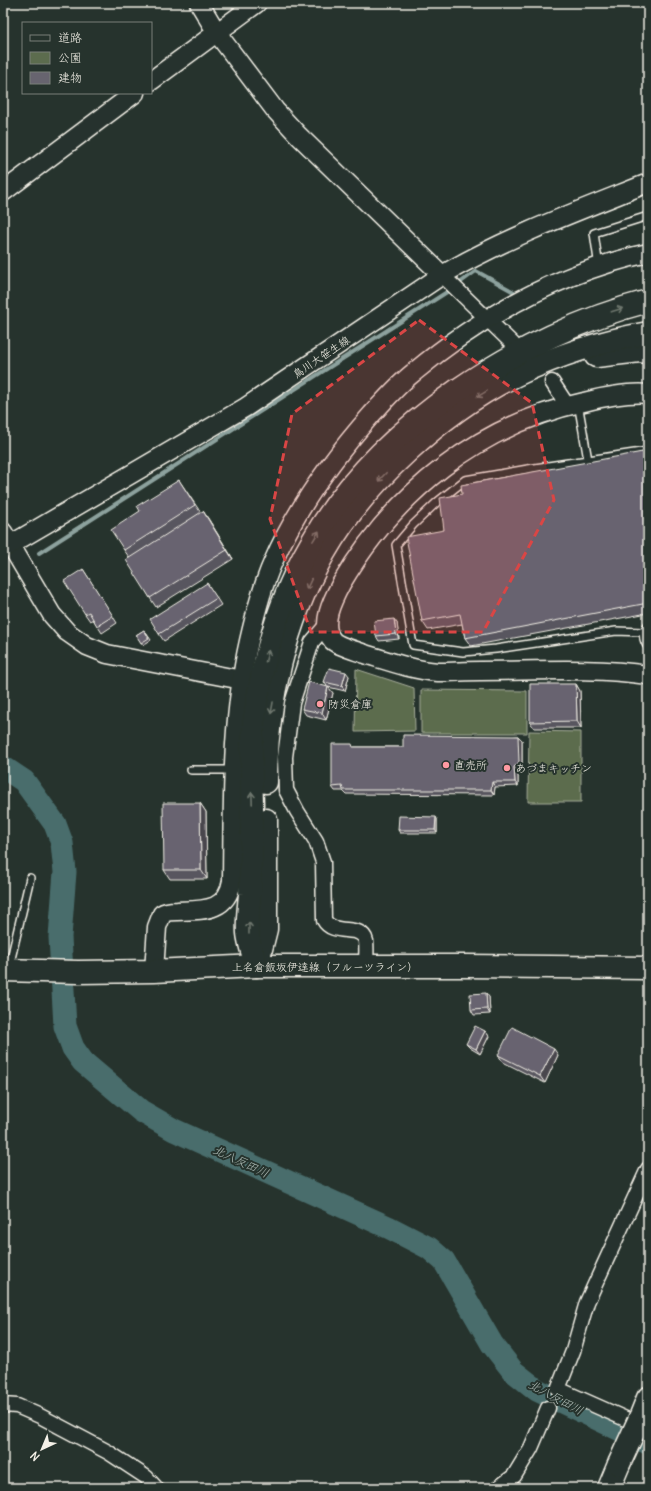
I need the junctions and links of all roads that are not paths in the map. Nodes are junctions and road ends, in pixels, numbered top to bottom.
1 (199, 3) edge
2 (257, 3) edge
3 (217, 33) junction
4 (152, 80) edge
5 (134, 94) edge
6 (648, 183) edge
7 (3, 192) edge
8 (648, 216) edge
9 (648, 253) edge
10 (599, 267) junction
11 (442, 275) junction
12 (648, 301) edge
13 (488, 318) junction
14 (648, 320) edge
15 (648, 333) edge
16 (514, 344) dead end
17 (648, 352) edge
18 (516, 375) junction
19 (469, 382) junction
20 (552, 382) dead end
21 (648, 394) edge
22 (573, 404) junction
23 (648, 450) edge
24 (588, 460) junction
25 (5, 542) edge
26 (328, 623) junction
27 (648, 625) edge
28 (643, 632) junction
29 (648, 647) edge
30 (648, 675) edge
31 (242, 680) junction
32 (191, 770) dead end
33 (234, 770) junction
34 (30, 878) dead end
35 (256, 966) junction
36 (366, 966) junction
37 (648, 968) edge
38 (6, 970) edge
39 (154, 971) junction
40 (648, 1168) edge
41 (648, 1398) edge
42 (3, 1406) edge
43 (548, 1408) dead end
44 (644, 1423) edge
45 (156, 1488) edge
46 (498, 1488) edge
47 (609, 1488) edge

1 - 3 street
2 - 3 street
3 - 4 street
3 - 11 street
5 - 7 street
6 - 11 street, 鳥川大笹生線
8 - 10 lane
9 - 10 street
10 - 13 street
11 - 13 street
11 - 25 street, 鳥川大笹生線
19 -> 12 main road
13 - 16 street
13 - 31 street
14 - 19 main road
15 - 18 main road
17 - 18 main road
18 -> 35 main road
35 -> 19 main road
20 - 22 street
21 - 22 street
22 - 24 lane
22 - 26 street
23 - 24 lane
24 - 28 lane
25 - 31 street
26 - 30 street
26 - 36 street
27 - 28 lane
28 - 29 lane
31 - 33 street
32 - 33 lane
33 - 39 street
34 - 38 lane
35 - 36 main road, 上名倉飯坂伊達線（フルーツライン）
35 - 39 main road, 上名倉飯坂伊達線（フルーツライン）
36 - 37 main road, 上名倉飯坂伊達線（フルーツライン）
38 - 39 main road, 上名倉飯坂伊達線（フルーツライン）
40 - 44 street
41 - 44 main road
42 - 45 street
43 - 46 street
44 - 47 main road, bridge

